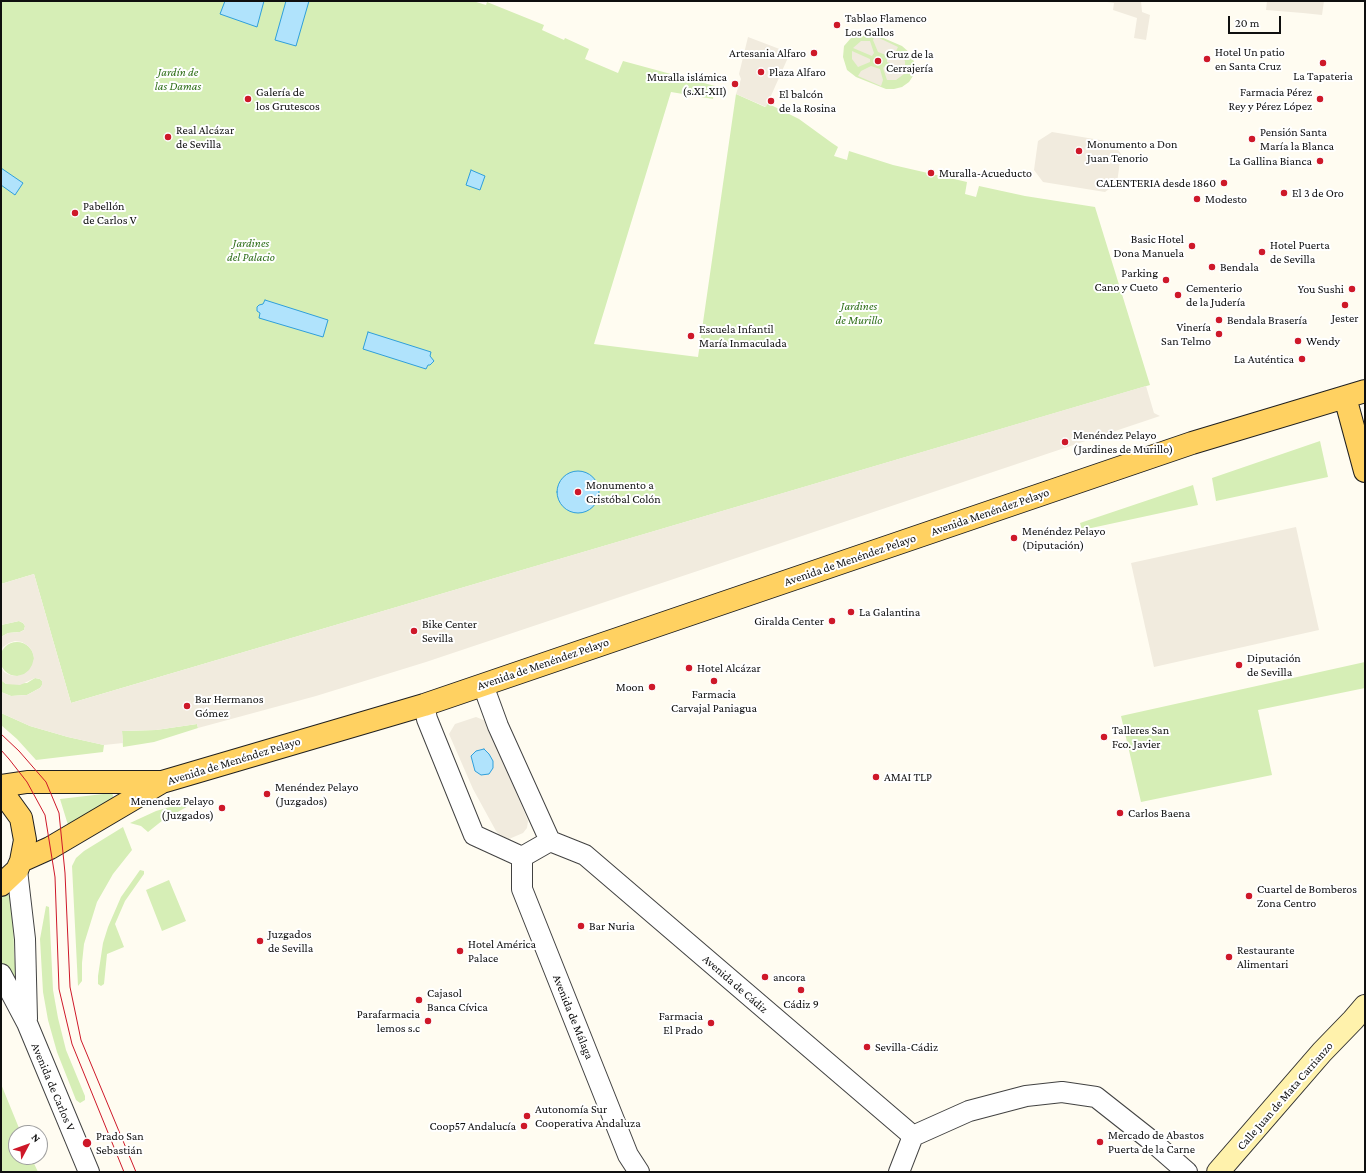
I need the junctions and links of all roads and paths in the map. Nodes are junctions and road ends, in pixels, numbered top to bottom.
1 (1355, 394) edge
2 (1365, 471) edge
3 (921, 536) joint
4 (483, 686) junction
5 (424, 705) junction
6 (162, 782) junction
7 (1, 786) edge
8 (1, 795) edge
9 (550, 841) junction
10 (522, 857) junction
11 (19, 865) junction
12 (1, 885) edge
13 (1, 974) edge
14 (1, 998) edge
15 (1361, 1014) edge
16 (27, 1024) junction
17 (913, 1136) junction
18 (89, 1172) edge
19 (639, 1172) edge
20 (899, 1172) edge
21 (1187, 1172) edge
22 (1218, 1172) edge

1 - 2 main road
1 - 3 main road, Avenida Menéndez Pelayo
3 - 4 main road, Avenida de Menéndez Pelayo
4 - 5 main road, Avenida de Menéndez Pelayo
4 - 9 street
5 - 6 main road, Avenida de Menéndez Pelayo
5 - 10 street
6 - 7 main road
6 - 11 main road
8 - 11 main road
9 - 10 street
9 - 17 street, Avenida de Cádiz
10 - 19 street, Avenida de Málaga
11 - 12 main road
11 - 16 street
13 - 16 street, Avenida de Carlos V
14 - 16 street
15 - 22 main road, Calle Juan de Mata Carrianzo
16 - 18 street, Avenida de Carlos V
17 - 20 street
17 - 21 street

